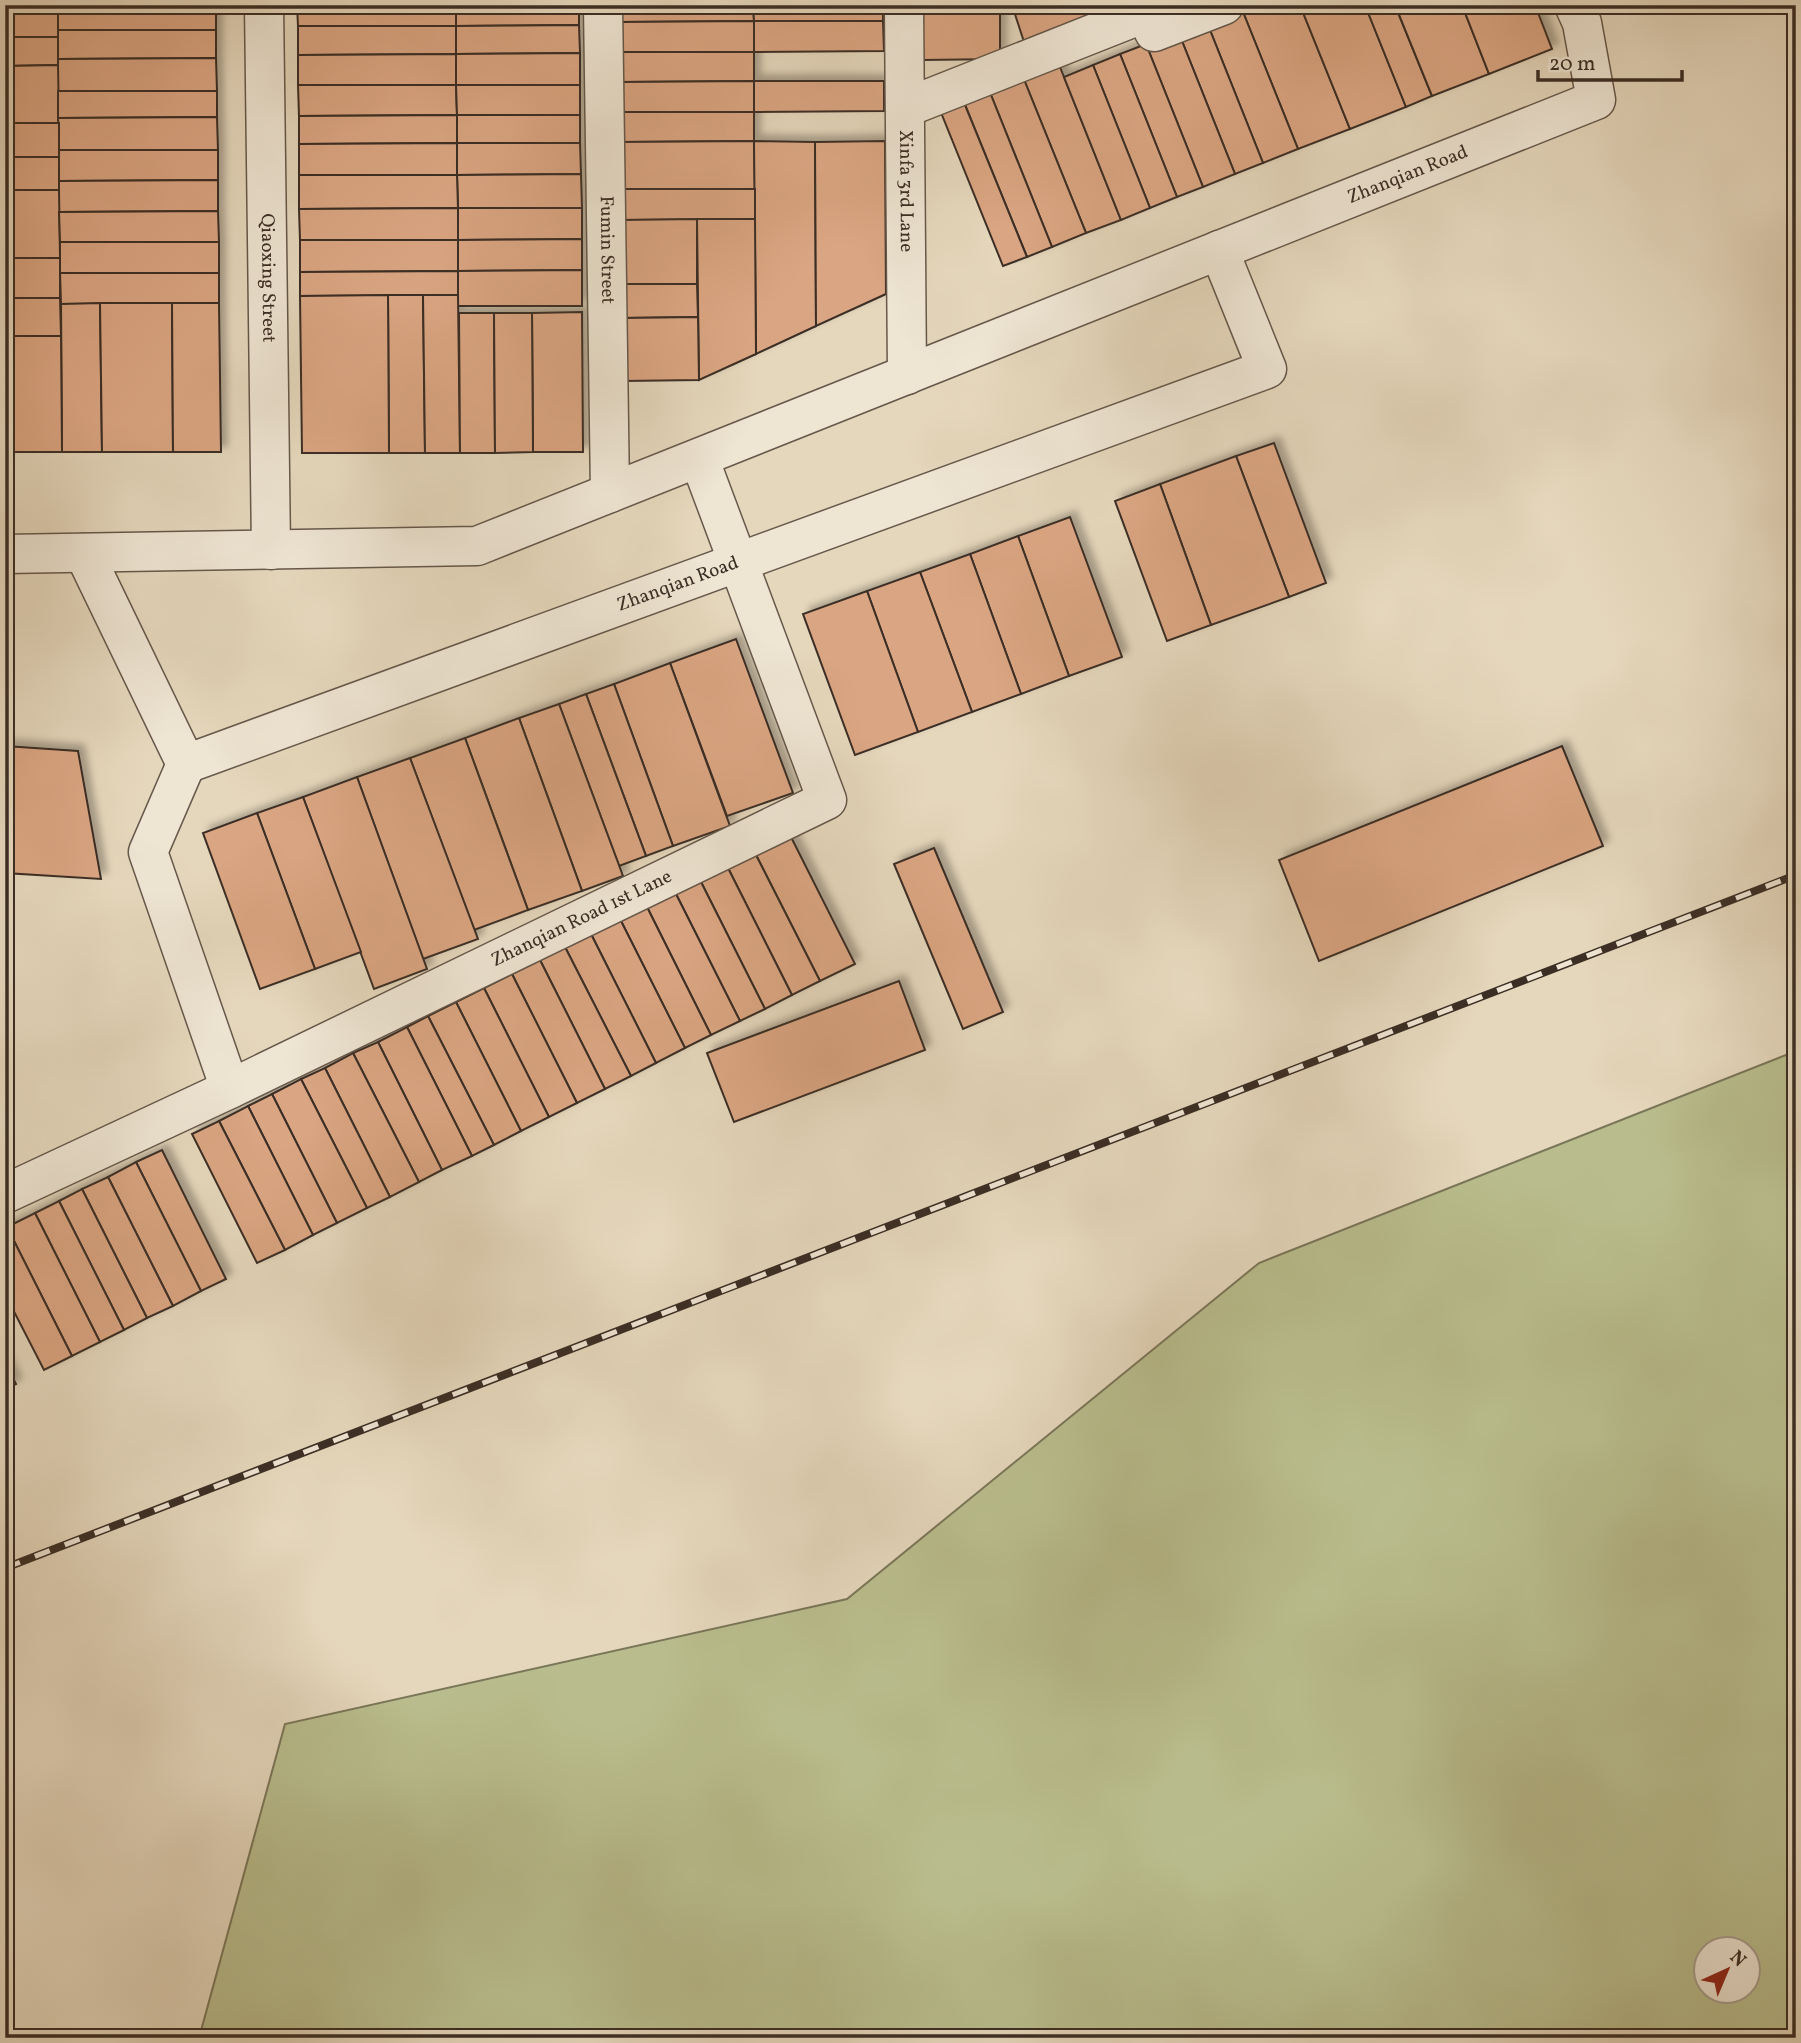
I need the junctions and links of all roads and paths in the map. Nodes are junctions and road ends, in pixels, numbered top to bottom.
1 (264, 5) edge
2 (603, 5) edge
3 (904, 5) edge
4 (1224, 5) edge
5 (1574, 5) edge
6 (1143, 9) edge
7 (905, 108) junction
8 (1219, 250) junction
9 (907, 374) junction
10 (699, 458) junction
11 (610, 493) junction
12 (271, 550) junction
13 (84, 553) junction
14 (5, 554) edge
15 (738, 562) junction
16 (186, 764) junction
17 (230, 1089) junction
18 (5, 1194) edge

1 - 12 street, Qiaoxing Street
2 - 11 street, Fumin Street
3 - 7 street, Xinfa 3rd Lane
4 - 6 street
5 - 8 street, Zhanqian Road
6 - 7 street
7 - 9 street, Xinfa 3rd Lane
8 - 9 street, Zhanqian Road
8 - 15 street, Zhanqian Road
9 - 10 street, Zhanqian Road
10 - 11 street, Zhanqian Road
10 - 15 street, Zhanqian Road 1st Lane
11 - 12 street, Zhanqian Road
12 - 13 street, Zhanqian Road
13 - 14 street, Zhanqian Road
13 - 16 street
15 - 16 street, Zhanqian Road
15 - 17 street, Zhanqian Road 1st Lane
16 - 17 street
17 - 18 street, Zhanqian Road 1st Lane

